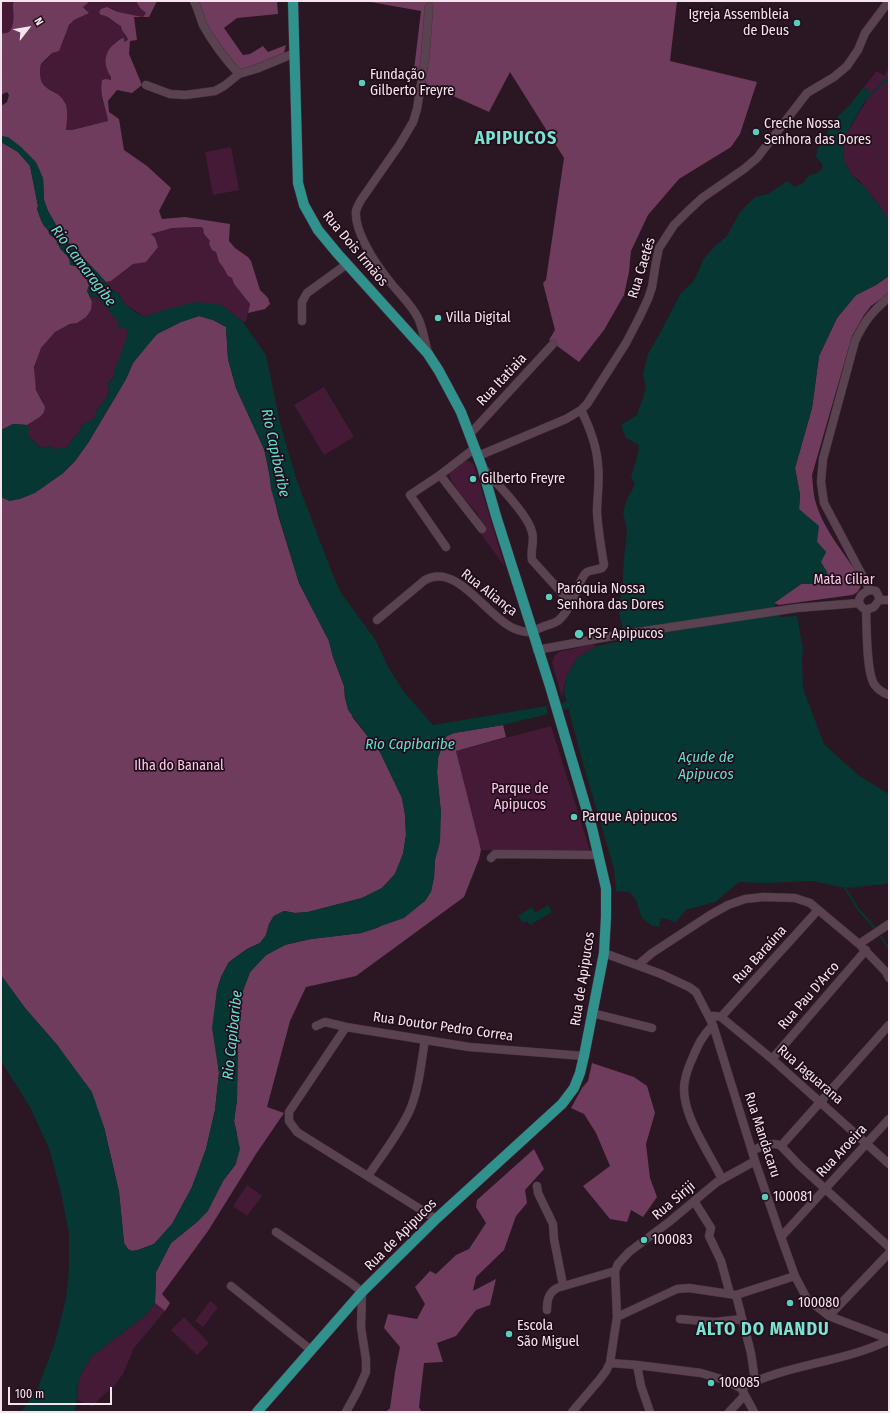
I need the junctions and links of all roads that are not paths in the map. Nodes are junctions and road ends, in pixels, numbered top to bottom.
1 (194, 1) edge
2 (293, 1) edge
3 (889, 1) edge
4 (429, 7) dead end
5 (295, 53) junction
6 (239, 74) junction
7 (146, 85) dead end
8 (346, 264) junction
9 (889, 297) edge
10 (302, 321) dead end
11 (553, 344) dead end
12 (428, 354) junction
13 (581, 410) junction
14 (474, 444) junction
15 (482, 467) junction
16 (440, 475) junction
17 (482, 529) dead end
18 (446, 547) dead end
19 (870, 590) junction
20 (879, 600) junction
21 (889, 600) edge
22 (571, 603) junction
23 (859, 603) junction
24 (866, 610) junction
25 (377, 620) dead end
26 (532, 631) junction
27 (538, 650) junction
28 (889, 695) edge
29 (599, 855) junction
30 (491, 858) dead end
31 (818, 910) junction
32 (889, 924) edge
33 (859, 944) junction
34 (866, 950) junction
35 (604, 953) junction
36 (638, 965) junction
37 (888, 975) edge
38 (592, 1013) junction
39 (709, 1016) junction
40 (721, 1018) junction
41 (713, 1025) junction
42 (889, 1025) edge
43 (316, 1026) dead end
44 (346, 1027) junction
45 (652, 1028) dead end
46 (425, 1040) junction
47 (584, 1056) junction
48 (772, 1058) junction
49 (820, 1101) junction
50 (889, 1119) edge
51 (866, 1142) junction
52 (781, 1146) junction
53 (753, 1150) junction
54 (756, 1161) junction
55 (889, 1164) edge
56 (368, 1176) junction
57 (722, 1179) junction
58 (538, 1186) dead end
59 (824, 1189) junction
60 (694, 1201) junction
61 (436, 1219) junction
62 (276, 1232) dead end
63 (781, 1237) junction
64 (889, 1247) edge
65 (889, 1252) edge
66 (615, 1271) junction
67 (795, 1276) junction
68 (563, 1285) junction
69 (231, 1286) dead end
70 (362, 1292) junction
71 (733, 1295) junction
72 (547, 1310) dead end
73 (617, 1316) junction
74 (829, 1316) junction
75 (742, 1318) junction
76 (680, 1319) dead end
77 (889, 1340) edge
78 (311, 1350) junction
79 (610, 1363) junction
80 (637, 1364) junction
81 (755, 1381) junction
82 (743, 1392) junction
83 (257, 1412) edge
84 (346, 1412) edge
85 (572, 1412) edge
86 (650, 1412) edge
87 (729, 1412) edge
88 (754, 1412) edge

1 - 6 street
2 - 5 main road, Rua Dois Irmãos
3 - 13 street, Rua Caetés
4 - 12 street
5 - 6 street
5 - 8 main road, Rua Dois Irmãos
6 - 7 street
8 - 10 street
8 - 12 main road, Rua Dois Irmãos
9 - 19 street
11 - 14 street, Rua Itatiaia
12 - 14 main road, Rua Dois Irmãos
13 - 14 street, Rua Caetés
13 - 22 street
14 - 15 main road, Rua de Apipucos
14 - 16 street
15 - 22 street
15 - 26 main road, Rua de Apipucos
16 - 17 street
16 - 18 street
19 - 20 street
19 - 23 street
20 - 21 street
20 - 24 street
22 - 26 street
23 - 24 street
23 - 27 street
24 - 28 street
25 - 26 street, Rua Aliança
26 - 27 main road, Rua de Apipucos
27 - 29 main road, Rua de Apipucos
29 - 30 street
29 - 35 main road, Rua de Apipucos
31 - 33 street
31 - 36 street
31 - 40 street, Rua Baraúna
32 - 33 street
33 - 34 street
34 - 37 street
34 - 48 street, Rua Pau D'Arco
35 - 36 street
35 - 38 main road, Rua de Apipucos
36 - 39 street, Rua Mandacaru
38 - 45 street
38 - 47 main road, Rua de Apipucos
39 - 40 street, Rua Jaguarana
39 - 41 street, Rua Mandacaru
40 - 48 street, Rua Jaguarana
41 - 53 street, Rua Mandacaru
41 - 57 street
42 - 49 street
43 - 44 street, Rua Doutor Pedro Correa
44 - 46 street, Rua Doutor Pedro Correa
44 - 56 street
46 - 47 street, Rua Doutor Pedro Correa
46 - 56 street
47 - 61 main road, Rua de Apipucos
48 - 49 street, Rua Jaguarana
49 - 51 street, Rua Jaguarana
49 - 52 street
50 - 51 street, Rua Aroeira
51 - 55 street, Rua Jaguarana
51 - 59 street, Rua Aroeira
52 - 53 street
52 - 59 street
53 - 54 street, Rua Mandacaru
54 - 57 street, Rua Siriji
54 - 63 street, Rua Mandacaru
56 - 61 street
57 - 60 street, Rua Siriji
58 - 68 street
59 - 63 street, Rua Aroeira
59 - 64 street
60 - 66 street, Rua Siriji
60 - 71 street
61 - 70 main road, Rua de Apipucos
62 - 70 street
63 - 67 street, Rua Mandacaru
65 - 74 street
66 - 68 street
66 - 73 street
67 - 71 street
67 - 74 street, Rua Mandacaru
68 - 72 street
69 - 78 street
70 - 78 main road, Rua de Apipucos
70 - 84 street
71 - 73 street
71 - 75 street
73 - 79 street
74 - 77 street, Rua Mandacaru
75 - 76 street
75 - 81 street
77 - 81 street
78 - 83 main road, Rua de Apipucos
79 - 80 street
79 - 85 street
80 - 82 street
80 - 86 street
81 - 82 street
82 - 87 street
82 - 88 street

